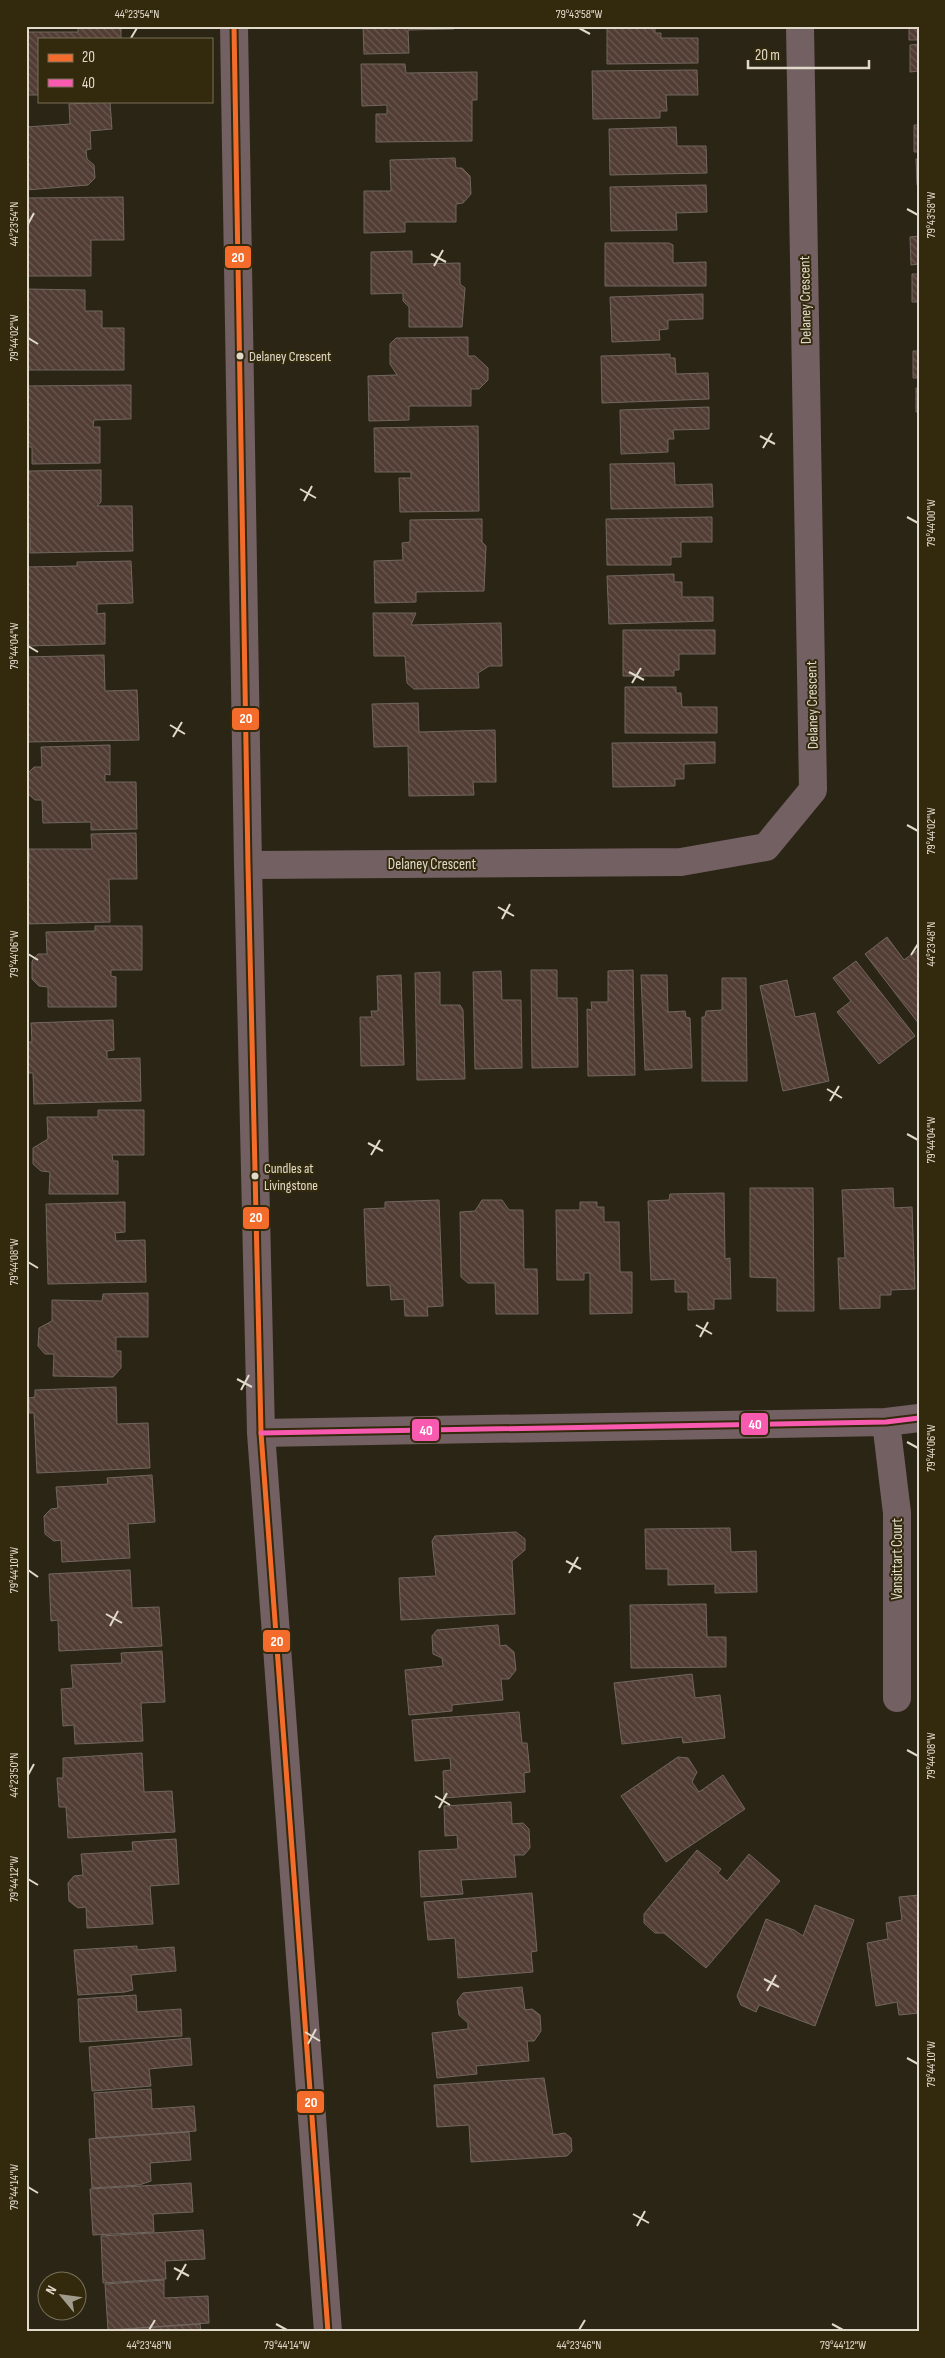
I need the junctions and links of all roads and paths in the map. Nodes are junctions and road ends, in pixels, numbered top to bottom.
1 (234, 26) edge
2 (800, 26) edge
3 (248, 865) junction
4 (919, 1418) edge
5 (886, 1422) junction
6 (260, 1433) junction
7 (897, 1698) dead end
8 (328, 2332) edge

1 - 3 street
2 - 3 street, Delaney Crescent
3 - 6 street
4 - 5 street
5 - 6 street
5 - 7 street, Vansittart Court
6 - 8 street

